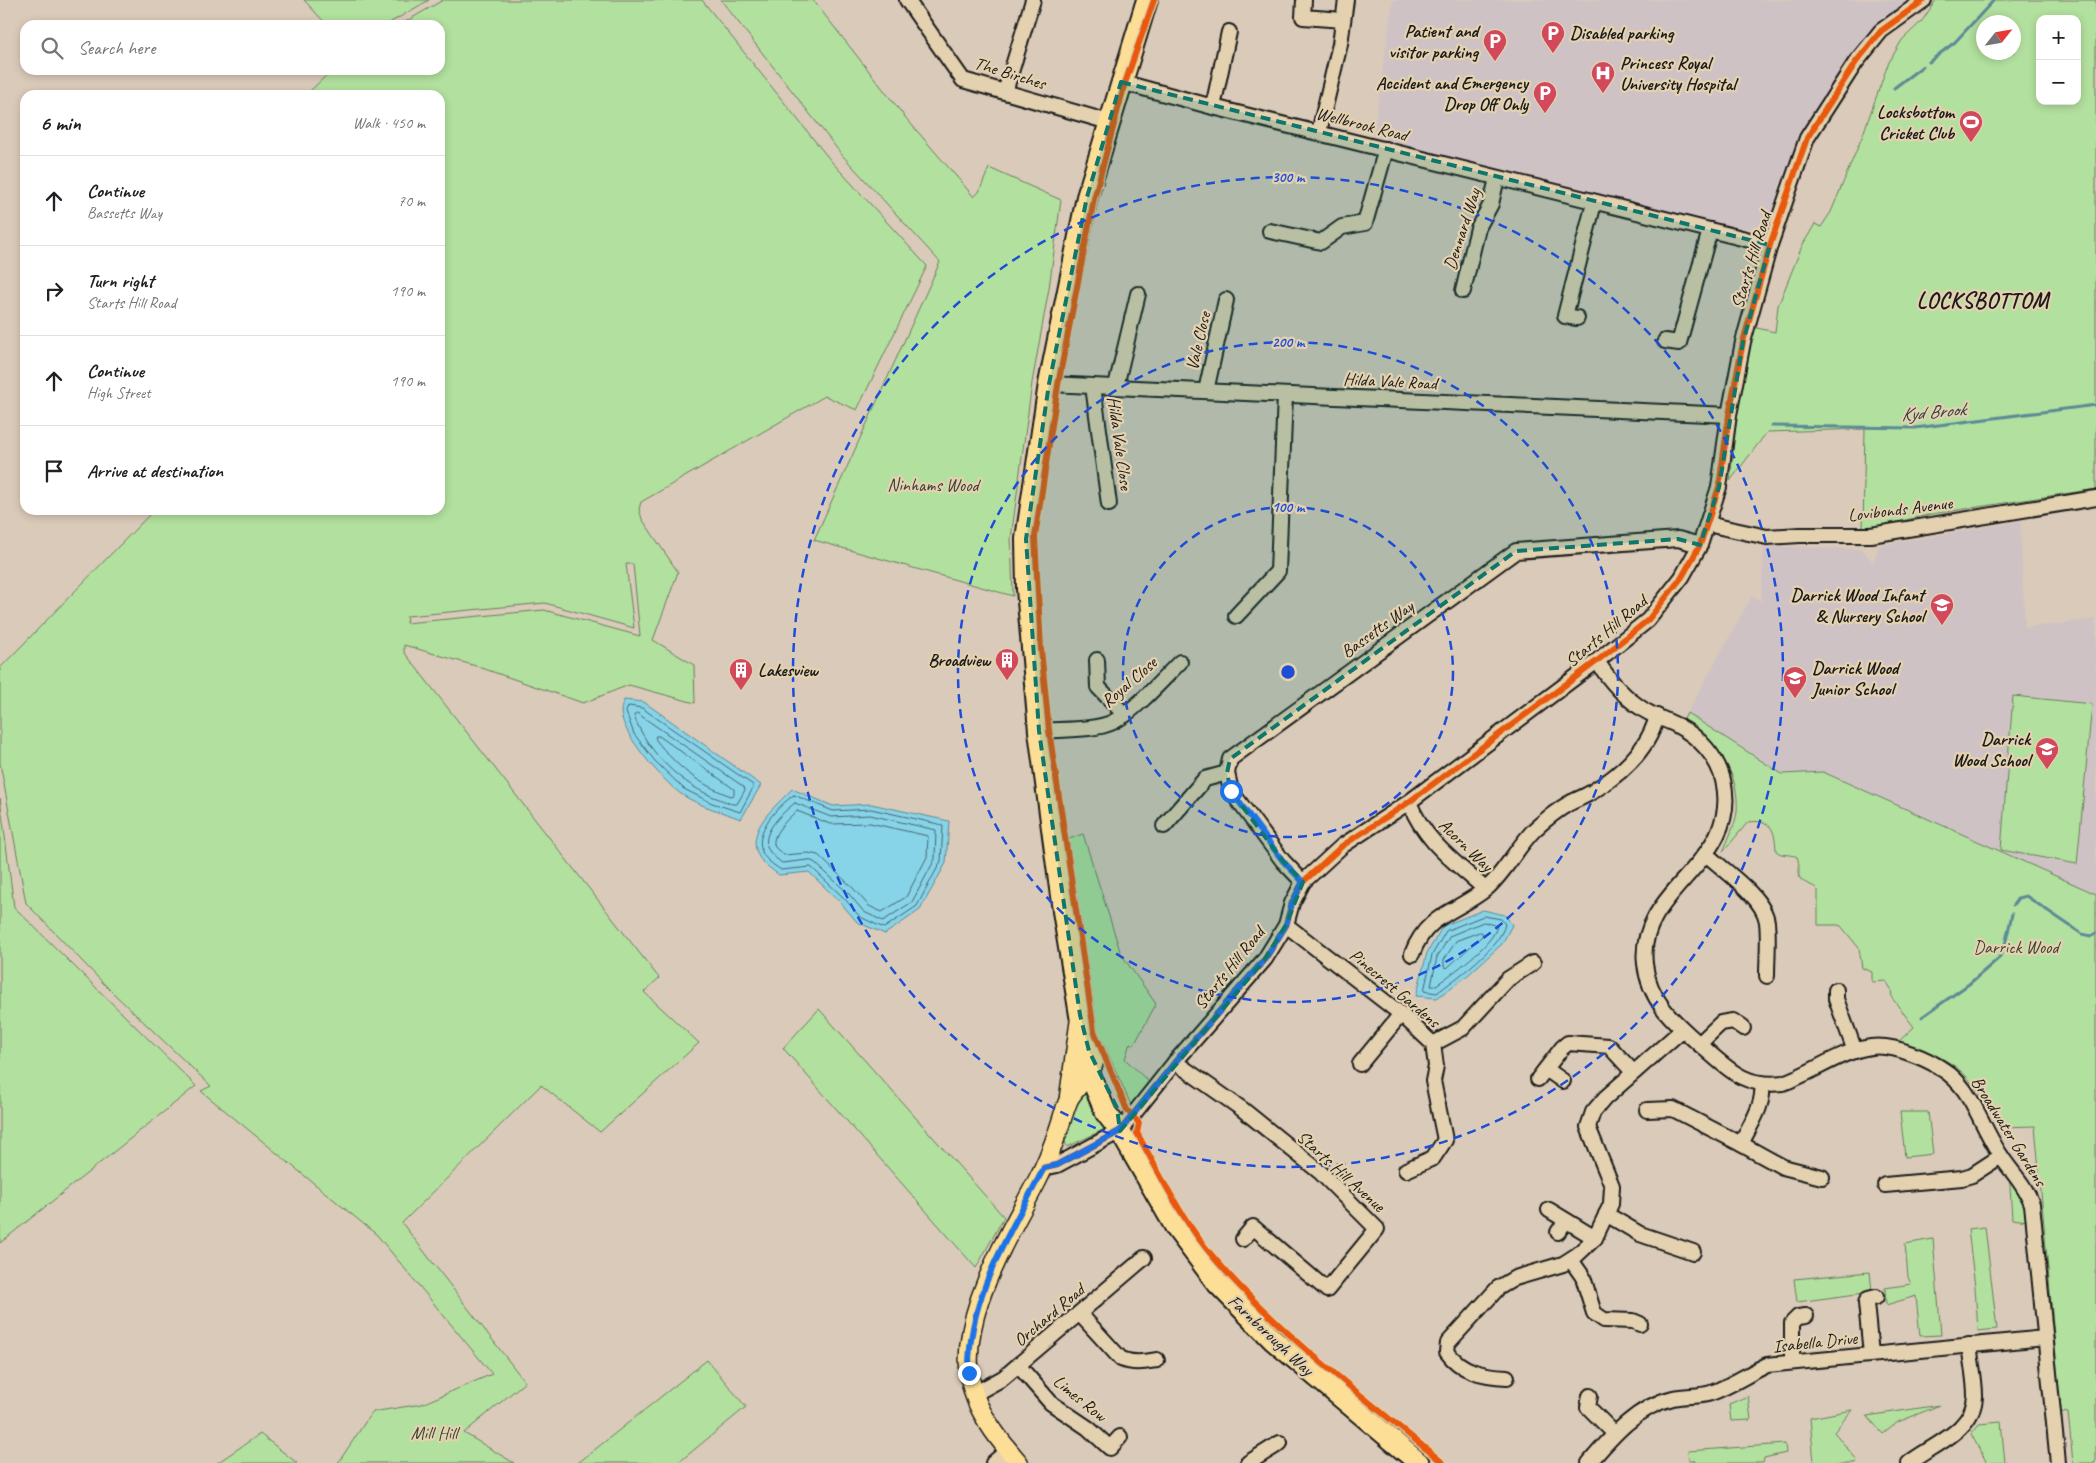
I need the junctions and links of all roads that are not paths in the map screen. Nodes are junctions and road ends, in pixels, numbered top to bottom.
1 (907, 0) edge
2 (1033, 0) edge
3 (1147, 0) edge
4 (1304, 0) edge
5 (1346, 0) edge
6 (1924, 0) edge
7 (1343, 20) junction
8 (1230, 32) dead end
9 (1121, 82) junction
10 (1005, 92) junction
11 (1212, 108) junction
12 (1109, 122) junction
13 (1319, 132) junction
14 (1386, 150) junction
15 (1497, 178) junction
16 (1594, 203) junction
17 (1710, 230) junction
18 (1270, 231) dead end
19 (1770, 246) junction
20 (1463, 291) dead end
21 (1138, 294) dead end
22 (1226, 300) dead end
23 (1577, 318) dead end
24 (1665, 341) dead end
25 (1048, 384) junction
26 (1092, 386) junction
27 (1116, 386) junction
28 (1206, 391) junction
29 (1285, 396) junction
30 (1729, 415) junction
31 (2096, 498) edge
32 (1110, 504) dead end
33 (1709, 522) junction
34 (1700, 545) junction
35 (1236, 616) dead end
36 (1096, 660) dead end
37 (1597, 661) junction
38 (1180, 662) dead end
39 (1125, 715) junction
40 (1657, 716) junction
41 (1039, 730) junction
42 (1227, 773) junction
43 (1408, 802) junction
44 (1164, 826) dead end
45 (1706, 854) junction
46 (1303, 882) junction
47 (1485, 889) junction
48 (1286, 925) junction
49 (1412, 954) dead end
50 (1533, 963) dead end
51 (1766, 976) dead end
52 (1836, 990) dead end
53 (1401, 1014) junction
54 (1080, 1015) junction
55 (1743, 1028) dead end
56 (1682, 1030) junction
57 (1433, 1044) junction
58 (1699, 1044) junction
59 (1855, 1051) junction
60 (1091, 1061) junction
61 (1175, 1062) junction
62 (1360, 1064) dead end
63 (1633, 1072) junction
64 (1563, 1080) dead end
65 (1762, 1083) junction
66 (1069, 1099) junction
67 (1647, 1110) dead end
68 (1120, 1131) junction
69 (1741, 1144) junction
70 (2001, 1156) junction
71 (1044, 1168) junction
72 (1406, 1170) dead end
73 (1822, 1177) dead end
74 (1885, 1185) dead end
75 (1549, 1210) dead end
76 (1606, 1214) junction
77 (1595, 1238) junction
78 (1243, 1239) dead end
79 (1693, 1252) dead end
80 (1144, 1258) dead end
81 (1571, 1260) junction
82 (1876, 1297) dead end
83 (1080, 1314) junction
84 (1806, 1316) dead end
85 (1640, 1324) dead end
86 (2045, 1338) junction
87 (1969, 1345) junction
88 (1871, 1354) junction
89 (1157, 1360) dead end
90 (1792, 1362) junction
91 (1018, 1365) junction
92 (1507, 1377) dead end
93 (974, 1394) junction
94 (1590, 1396) dead end
95 (1614, 1433) junction
96 (1120, 1437) dead end
97 (1280, 1443) dead end
98 (1014, 1456) edge
99 (993, 1463) edge
100 (1248, 1463) edge
101 (1420, 1463) edge
102 (1589, 1463) edge
103 (1909, 1463) edge
104 (2058, 1463) edge

1 - 10 street, The Birches
2 - 10 street
3 - 9 highway, Farnborough Way
4 - 7 street
5 - 7 street
6 - 19 street, Starts Hill Road
7 - 13 street
8 - 11 street
9 - 11 street, Wellbrook Road
9 - 12 highway, Farnborough Way
10 - 12 street, The Birches
11 - 13 street, Wellbrook Road
12 - 25 highway, Farnborough Way
13 - 14 street, Wellbrook Road
14 - 15 street, Wellbrook Road
14 - 18 street
15 - 16 street, Wellbrook Road
15 - 20 street, Dennard Way
16 - 17 street, Wellbrook Road
16 - 23 street
17 - 19 street, Wellbrook Road
17 - 24 street
19 - 30 street, Starts Hill Road
21 - 27 street
22 - 28 street, Vale Close
25 - 26 street, Hilda Vale Road
25 - 41 highway, Farnborough Way
26 - 27 street, Hilda Vale Road
26 - 32 street, Hilda Vale Close
27 - 28 street, Hilda Vale Road
28 - 29 street, Hilda Vale Road
29 - 30 street, Hilda Vale Road
29 - 35 street
30 - 33 street, Starts Hill Road
31 - 33 street, Lovibonds Avenue
33 - 34 street, Starts Hill Road
34 - 37 street, Starts Hill Road
34 - 42 street, Bassetts Way
36 - 39 street
37 - 40 street, Broadwater Gardens
37 - 43 street, Starts Hill Road
38 - 39 street, Royal Close
39 - 41 street, Royal Close
40 - 45 street, Broadwater Gardens
40 - 47 street
41 - 54 highway, Farnborough Way
42 - 44 street
42 - 46 street
43 - 46 street, Starts Hill Road
43 - 47 street, Acorn Way
45 - 51 street
45 - 56 street, Broadwater Gardens
46 - 48 street, Starts Hill Road
47 - 49 street
48 - 53 street, Pinecrest Gardens
48 - 61 street, Starts Hill Road
50 - 57 street
52 - 59 street
53 - 57 street, Pinecrest Gardens
53 - 62 street
54 - 60 highway, Farnborough Way
54 - 66 main road
55 - 58 street
56 - 58 street, Broadwater Gardens
56 - 63 street
57 - 72 street, Pinecrest Gardens
58 - 65 street, Broadwater Gardens
59 - 65 street, Broadwater Gardens
59 - 70 street, Broadwater Gardens
60 - 66 main road
60 - 68 highway, Farnborough Way
61 - 68 street, Starts Hill Road
61 - 78 street, Starts Hill Avenue
63 - 64 street
63 - 76 street
65 - 69 street
66 - 71 main road
67 - 69 street
68 - 71 street
68 - 101 highway, Farnborough Way
69 - 73 street
70 - 74 street
70 - 86 street, Broadwater Gardens
71 - 93 main road
75 - 77 street
76 - 77 street
76 - 79 street
77 - 81 street
80 - 83 street, Orchard Road
81 - 85 street
81 - 92 street
82 - 88 street
83 - 89 street
83 - 91 street, Orchard Road
84 - 90 street
86 - 87 street, Isabella Drive
86 - 104 street, Broadwater Gardens
87 - 88 street, Isabella Drive
87 - 103 street
88 - 90 street, Isabella Drive
90 - 95 street, Isabella Drive
91 - 93 street, Orchard Road
91 - 96 street, Limes Row
93 - 98 main road
94 - 95 street
95 - 102 street, Isabella Drive
97 - 100 street
98 - 99 street

